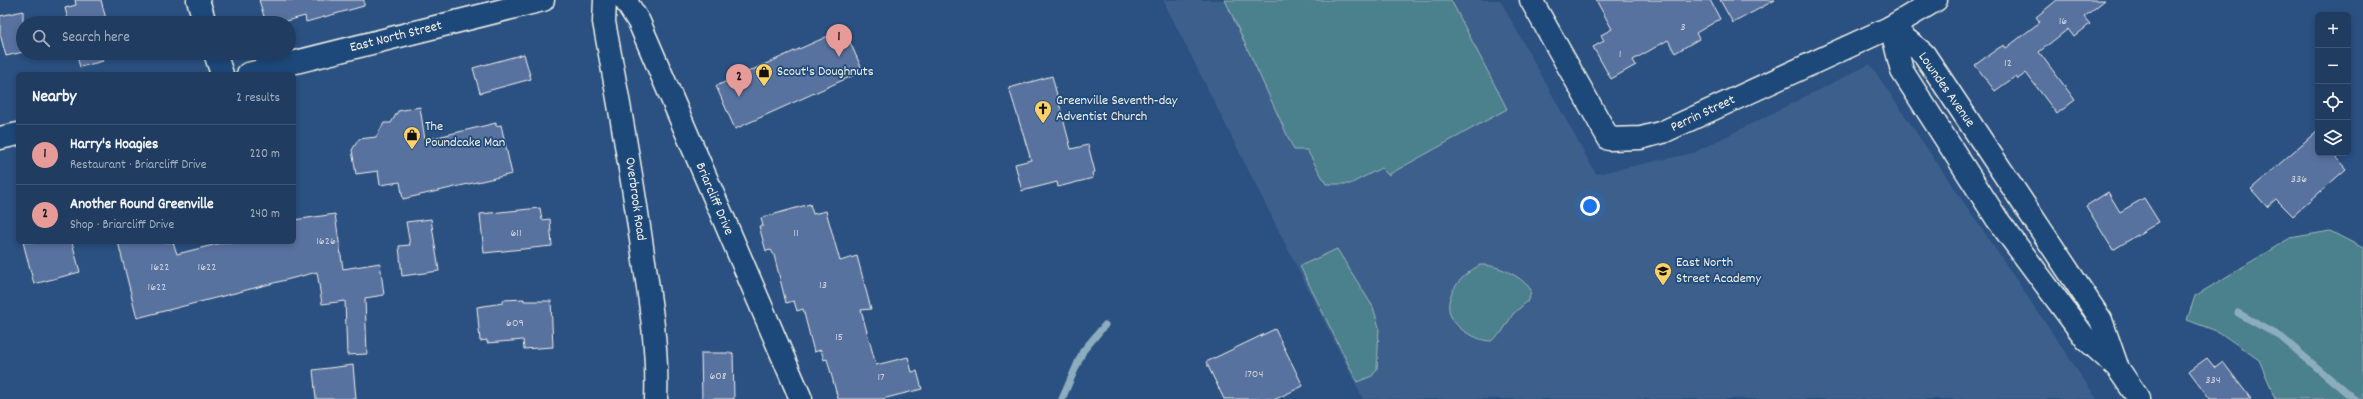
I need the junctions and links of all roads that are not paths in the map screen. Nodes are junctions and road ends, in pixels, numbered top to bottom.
1 (198, 0) edge
2 (544, 0) edge
3 (605, 0) edge
4 (625, 0) edge
5 (1530, 0) edge
6 (1936, 0) edge
7 (203, 16) edge
8 (1891, 27) junction
9 (217, 60) edge
10 (221, 72) edge
11 (256, 72) edge
12 (16, 134) edge
13 (0, 138) edge
14 (2117, 367) junction
15 (656, 399) edge
16 (801, 399) edge
17 (2139, 399) edge

1 - 7 street
2 - 11 street, East North Street
3 - 15 street, Overbrook Road
4 - 16 street, Briarcliff Drive
5 - 8 street, Perrin Street
6 - 8 street, Perrin Street
8 - 14 street, Lowndes Avenue
8 - 14 street, Lowndes Avenue
9 - 10 street
12 - 13 street
14 - 17 street, Lowndes Avenue

